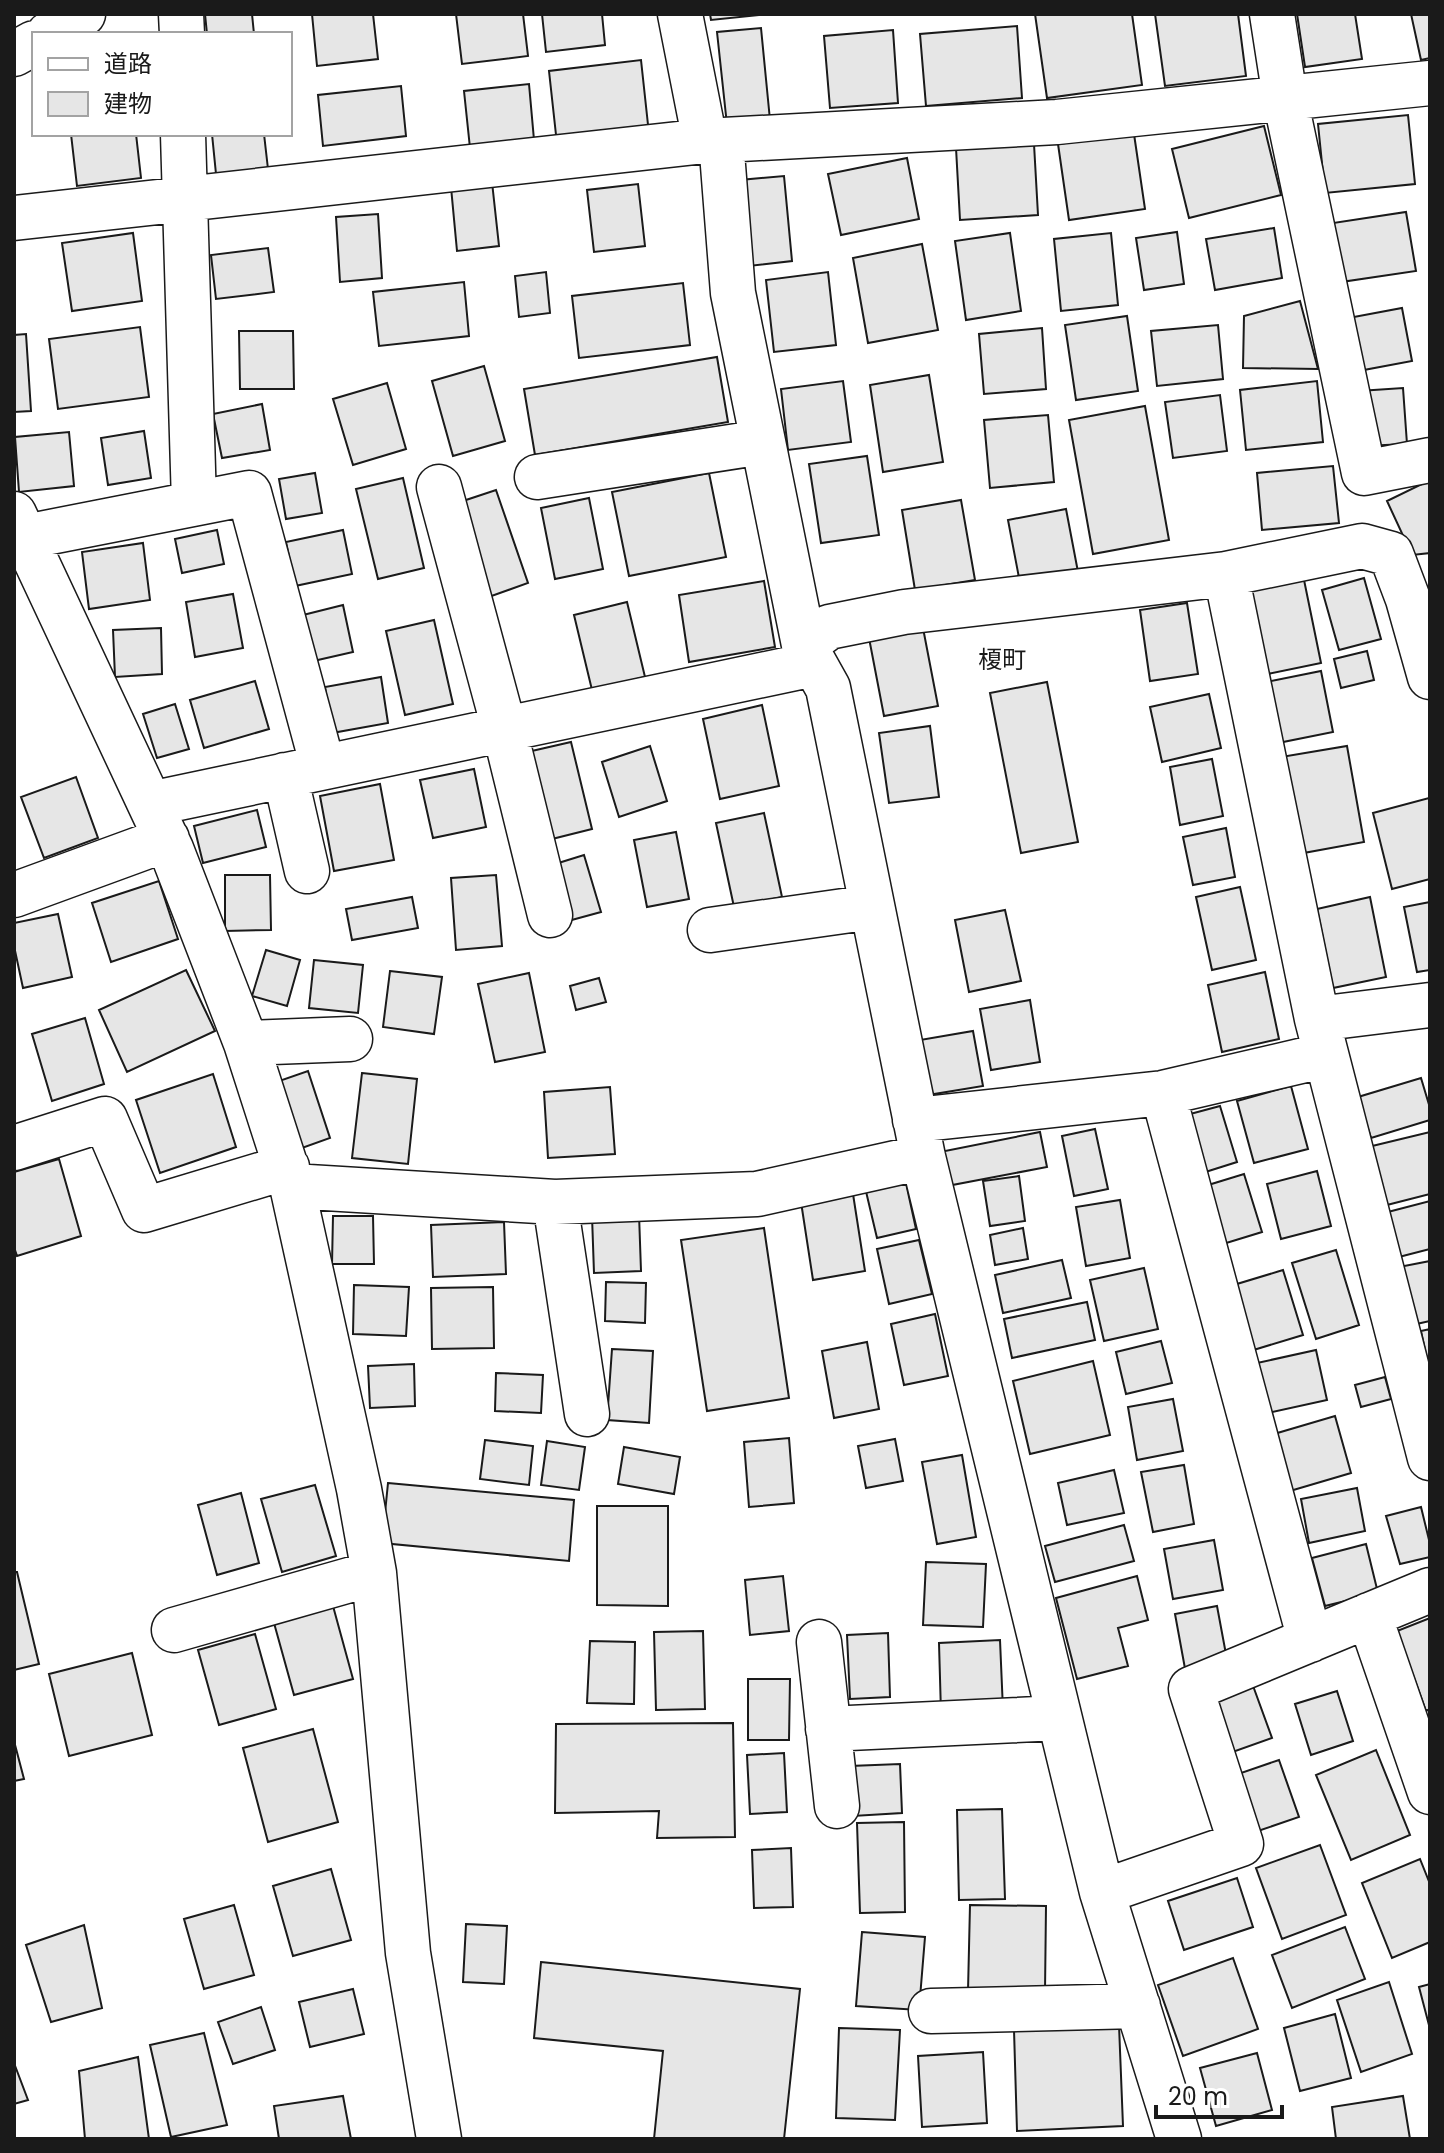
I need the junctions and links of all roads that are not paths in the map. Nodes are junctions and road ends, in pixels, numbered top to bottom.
1 (83, 14) edge
2 (680, 14) edge
3 (1272, 14) edge
4 (52, 32) edge
5 (32, 44) edge
6 (14, 54) edge
7 (1430, 83) edge
8 (1285, 98) junction
9 (183, 136) edge
10 (713, 140) junction
11 (184, 199) junction
12 (14, 218) edge
13 (763, 442) junction
14 (1430, 460) edge
15 (537, 477) dead end
16 (439, 487) dead end
17 (194, 503) junction
18 (19, 526) edge
19 (1226, 574) junction
20 (809, 654) junction
21 (1430, 677) edge
22 (504, 728) junction
23 (304, 771) junction
24 (158, 822) junction
25 (307, 871) dead end
26 (14, 895) edge
27 (872, 907) junction
28 (550, 915) dead end
29 (710, 930) dead end
30 (1430, 1005) edge
31 (1321, 1037) junction
32 (350, 1039) dead end
33 (246, 1043) junction
34 (1163, 1093) junction
35 (919, 1138) junction
36 (14, 1148) edge
37 (289, 1177) junction
38 (555, 1202) junction
39 (587, 1414) dead end
40 (1430, 1458) edge
41 (374, 1573) junction
42 (1430, 1590) edge
43 (1369, 1615) junction
44 (174, 1630) dead end
45 (1310, 1640) junction
46 (819, 1642) dead end
47 (1059, 1718) junction
48 (828, 1729) junction
49 (1430, 1792) edge
50 (837, 1806) dead end
51 (1102, 1892) junction
52 (1138, 2006) junction
53 (931, 2011) dead end
54 (439, 2139) edge
55 (1179, 2139) edge

1 - 4 street
2 - 10 street
3 - 8 street
5 - 6 street
7 - 8 street
8 - 10 street
8 - 14 street
9 - 11 street
10 - 11 street
10 - 13 street
11 - 12 street
11 - 17 street
13 - 15 street
13 - 20 street
16 - 22 street
17 - 18 street
17 - 23 street
18 - 24 street
19 - 20 street
19 - 21 street
19 - 31 street
20 - 22 street
20 - 27 street
22 - 23 street
22 - 28 street
23 - 24 street
23 - 25 street
24 - 26 street
24 - 33 street
27 - 29 street
27 - 35 street
30 - 31 street
31 - 34 street
31 - 40 street
32 - 33 street
33 - 37 street
34 - 35 street
34 - 45 street
35 - 38 street
35 - 47 street
36 - 37 street
37 - 38 street
37 - 41 street
38 - 39 street
41 - 44 street
41 - 54 street
42 - 43 street
43 - 45 street
43 - 49 street
45 - 51 street
46 - 48 street
47 - 48 street
47 - 51 street
48 - 50 street
51 - 52 street
52 - 53 street
52 - 55 street

